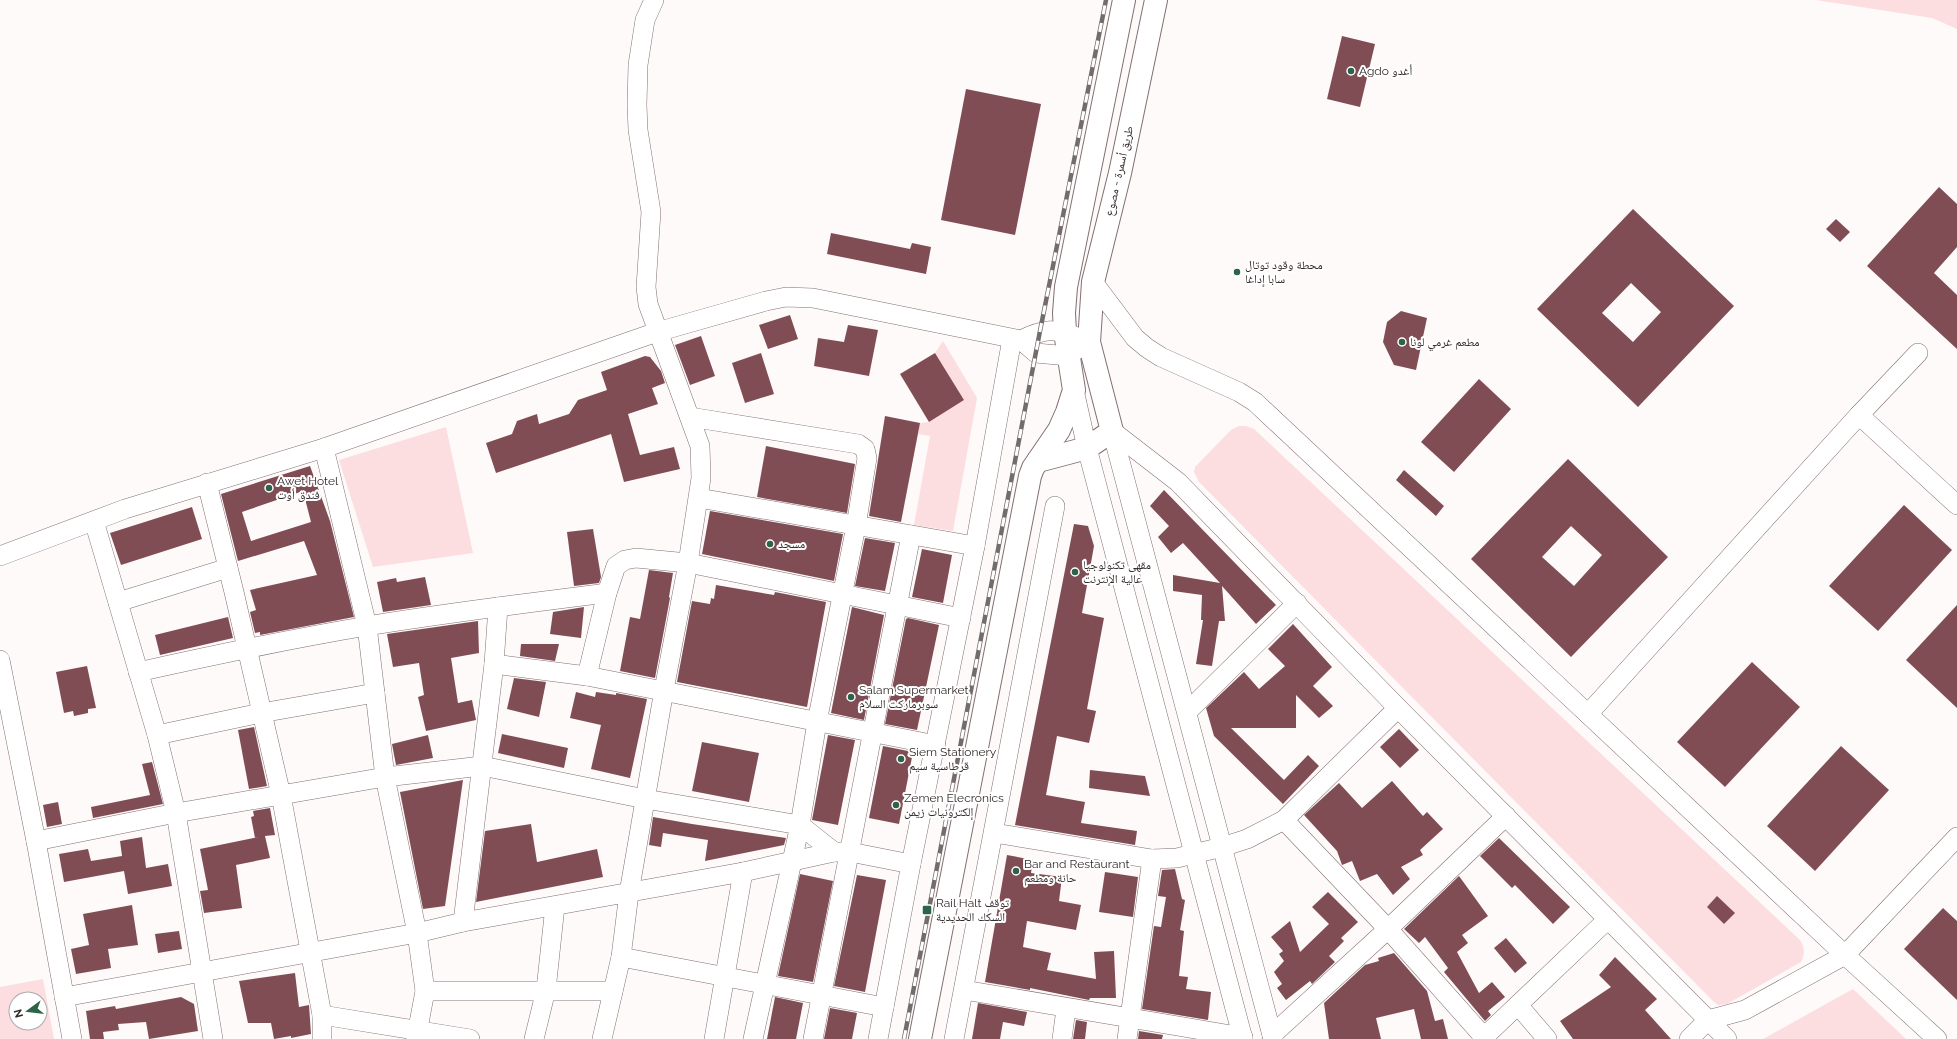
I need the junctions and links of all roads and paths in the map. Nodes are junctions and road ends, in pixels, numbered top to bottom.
1 (654, 0) edge
2 (1124, 0) edge
3 (1156, 0) edge
4 (1090, 166) junction
5 (1120, 173) junction
6 (1093, 282) junction
7 (657, 332) junction
8 (1065, 332) junction
9 (1016, 339) junction
10 (1089, 342) junction
11 (1918, 353) dead end
12 (1068, 356) junction
13 (1074, 390) junction
14 (1859, 415) junction
15 (690, 418) junction
16 (1112, 431) junction
17 (324, 448) junction
18 (1087, 448) junction
19 (1038, 461) junction
20 (207, 483) junction
21 (699, 498) junction
22 (1957, 505) edge
23 (1055, 506) dead end
24 (94, 521) junction
25 (856, 526) junction
26 (911, 535) junction
27 (975, 546) junction
28 (0, 556) edge
29 (688, 563) junction
30 (228, 568) junction
31 (607, 593) junction
32 (842, 593) junction
33 (118, 602) junction
34 (1297, 603) junction
35 (898, 605) junction
36 (498, 606) junction
37 (961, 618) junction
38 (367, 626) junction
39 (247, 648) junction
40 (0, 660) edge
41 (494, 664) junction
42 (138, 672) junction
43 (587, 676) junction
44 (664, 690) junction
45 (375, 693) junction
46 (1398, 708) junction
47 (1187, 712) junction
48 (262, 713) junction
49 (1588, 714) junction
50 (817, 722) junction
51 (872, 733) junction
52 (158, 735) junction
53 (936, 745) junction
54 (482, 766) junction
55 (385, 776) junction
56 (281, 795) junction
57 (645, 799) junction
58 (176, 812) junction
59 (1506, 816) junction
60 (1284, 820) junction
61 (800, 825) junction
62 (994, 833) junction
63 (1957, 837) edge
64 (36, 841) junction
65 (1222, 847) junction
66 (842, 852) junction
67 (1194, 855) junction
68 (1152, 859) junction
69 (793, 860) junction
70 (911, 864) junction
71 (743, 872) junction
72 (629, 893) junction
73 (555, 906) junction
74 (1608, 919) junction
75 (463, 922) junction
76 (1388, 929) junction
77 (417, 933) junction
78 (311, 951) junction
79 (1845, 955) junction
80 (621, 957) junction
81 (201, 971) junction
82 (723, 977) junction
83 (764, 985) junction
84 (546, 990) junction
85 (964, 990) junction
86 (425, 991) junction
87 (613, 991) junction
88 (822, 996) junction
89 (64, 997) junction
90 (1518, 1005) junction
91 (884, 1007) junction
92 (1066, 1009) junction
93 (1745, 1010) junction
94 (322, 1015) junction
95 (1130, 1019) junction
96 (1708, 1020) junction
97 (417, 1034) edge
98 (1272, 1037) edge
99 (1243, 1038) edge
100 (1483, 1038) edge
101 (1726, 1038) edge
102 (72, 1039) edge
103 (213, 1039) edge
104 (322, 1039) edge
105 (470, 1039) edge
106 (534, 1039) edge
107 (602, 1039) edge
108 (714, 1039) edge
109 (753, 1039) edge
110 (813, 1039) edge
111 (878, 1039) edge
112 (920, 1039) edge
113 (954, 1039) edge
114 (1062, 1039) edge
115 (1127, 1039) edge
116 (1547, 1039) edge
117 (1689, 1039) edge
118 (1937, 1039) edge

1 - 7 street
2 - 4 highway
3 - 5 highway, طريق أسمرة - مصوع
4 - 5 highway
4 - 8 highway
5 - 6 highway, طريق أسمرة - مصوع
6 - 10 highway, طريق أسمرة - مصوع
6 - 49 street
7 - 9 street
7 - 15 street
7 - 17 street
8 - 9 street
8 - 10 street
8 - 12 highway
9 - 12 street
9 - 27 street
10 - 12 street
10 - 16 highway, طريق أسمرة - مصوع
11 - 14 street
12 - 13 highway
13 - 18 street
13 - 19 highway
14 - 22 street
14 - 49 street
15 - 21 street
15 - 25 street
16 - 18 highway
16 - 34 street
16 - 47 street
17 - 20 street
17 - 38 street
18 - 19 highway
18 - 67 street
19 - 112 highway
20 - 24 street
20 - 30 street
21 - 25 street
21 - 29 street
23 - 62 street
24 - 28 street
24 - 33 street
25 - 26 street
25 - 32 street
26 - 27 street
26 - 35 street
27 - 37 street
29 - 31 street
29 - 32 street
29 - 44 street
30 - 33 street
30 - 39 street
31 - 36 street
31 - 43 street
32 - 35 street
32 - 50 street
33 - 42 street
34 - 46 street
34 - 47 street
35 - 37 street
35 - 51 street
36 - 38 street
36 - 41 street
37 - 53 street
38 - 39 street
38 - 45 street
39 - 42 street
39 - 48 street
40 - 64 street
41 - 43 street
41 - 54 street
42 - 52 street
43 - 44 street
44 - 50 street
44 - 57 street
45 - 48 street
45 - 55 street
46 - 59 street
46 - 60 street
47 - 65 street
48 - 52 street
48 - 56 street
49 - 79 street
50 - 51 street
50 - 61 street
51 - 53 street
51 - 66 street
52 - 58 street
53 - 70 street
54 - 55 street
54 - 57 street
54 - 75 street
55 - 56 street
55 - 77 street
56 - 58 street
56 - 78 street
57 - 61 street
57 - 72 street
58 - 64 street
58 - 81 street
59 - 74 street
59 - 76 street
60 - 65 street
60 - 76 street
61 - 66 street
61 - 69 street
62 - 68 street
62 - 85 street
63 - 79 street
64 - 89 street
65 - 67 street
65 - 98 street
66 - 69 street
66 - 70 street
66 - 88 street
67 - 68 street
67 - 99 street
68 - 95 street
69 - 71 street
69 - 83 street
70 - 91 street
71 - 72 street
71 - 82 street
72 - 73 street
72 - 80 street
73 - 75 street
73 - 84 street
74 - 90 street
74 - 96 street
75 - 77 street
76 - 98 street
76 - 100 street
77 - 78 street
77 - 86 street
78 - 81 street
78 - 94 street
79 - 93 street
79 - 118 street
80 - 82 street
80 - 87 street
81 - 89 street
81 - 103 street
82 - 83 street
82 - 108 street
83 - 88 street
83 - 109 street
84 - 86 street
84 - 87 street
84 - 106 street
85 - 92 street
85 - 113 street
86 - 97 street
87 - 107 street
88 - 91 street
88 - 110 street
89 - 102 street
90 - 100 street
90 - 116 street
91 - 111 street
92 - 95 street
92 - 114 street
93 - 96 street
93 - 101 street
94 - 97 street
94 - 104 street
95 - 99 street
95 - 115 street
96 - 101 street
96 - 117 street
97 - 105 street

